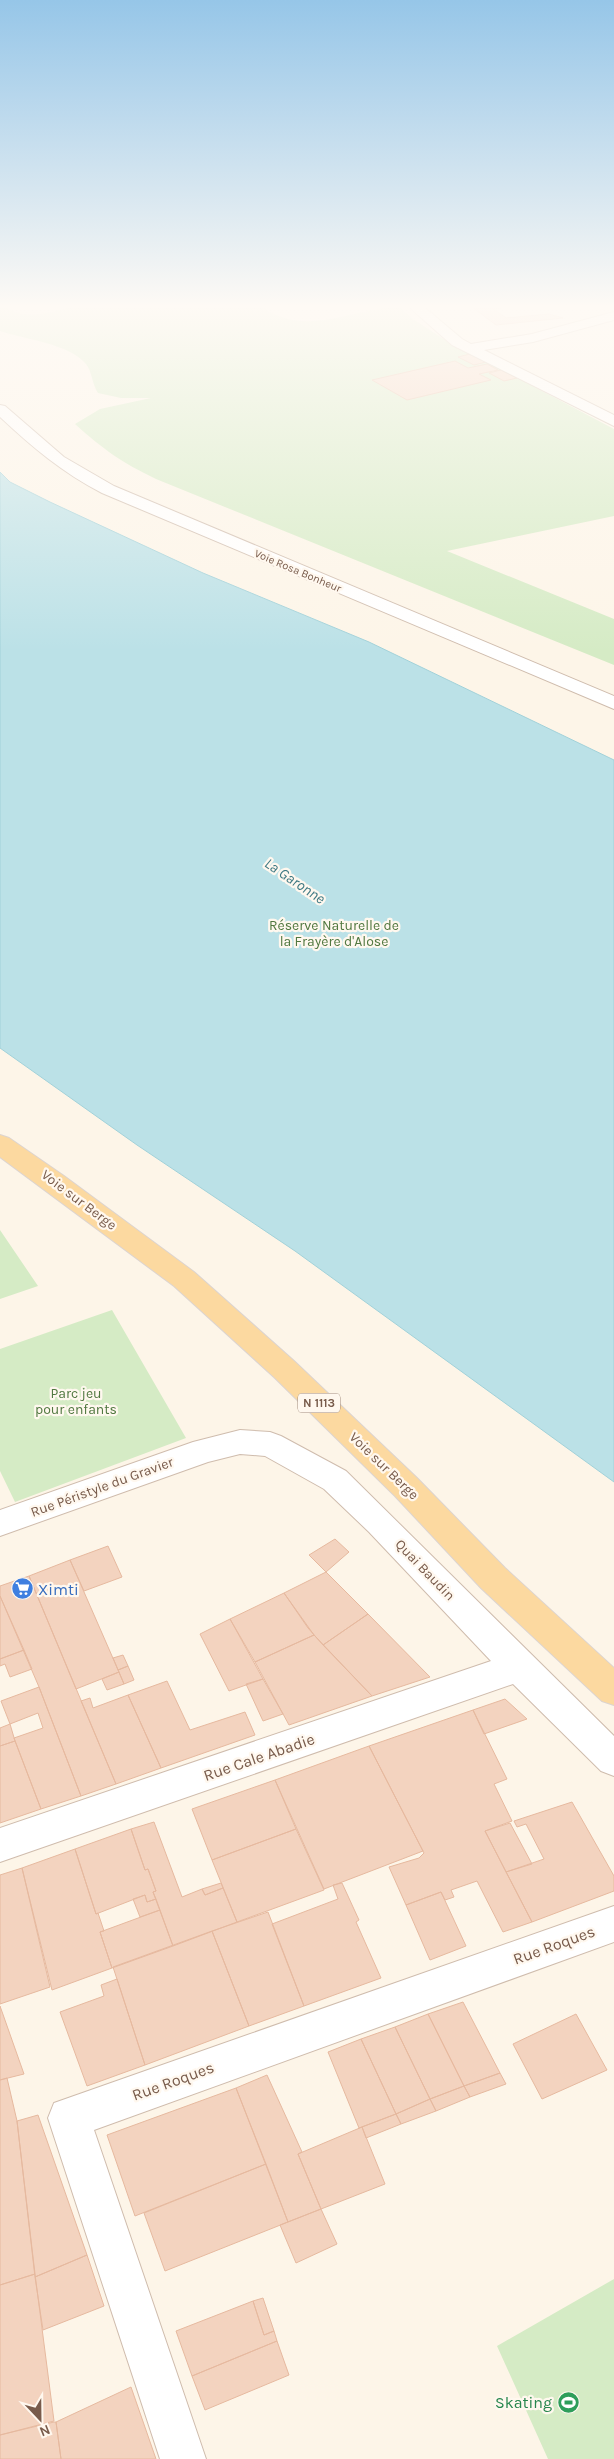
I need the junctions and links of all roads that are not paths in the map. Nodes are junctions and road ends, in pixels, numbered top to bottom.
1 (15, 422) edge
2 (614, 703) edge
3 (0, 1144) edge
4 (204, 1451) joint
5 (0, 1523) edge
6 (516, 1664) junction
7 (614, 1690) edge
8 (614, 1760) edge
9 (0, 1845) edge
10 (614, 1924) edge
11 (183, 2459) edge

1 - 2 street, Voie Rosa Bonheur
3 - 7 main road, Voie sur Berge / N 1113
4 - 5 street, Rue Péristyle du Gravier
4 - 6 street, Quai Baudin
6 - 8 street, Quai Baudin
6 - 9 street, Rue Cale Abadie
10 - 11 street, Rue Roques

